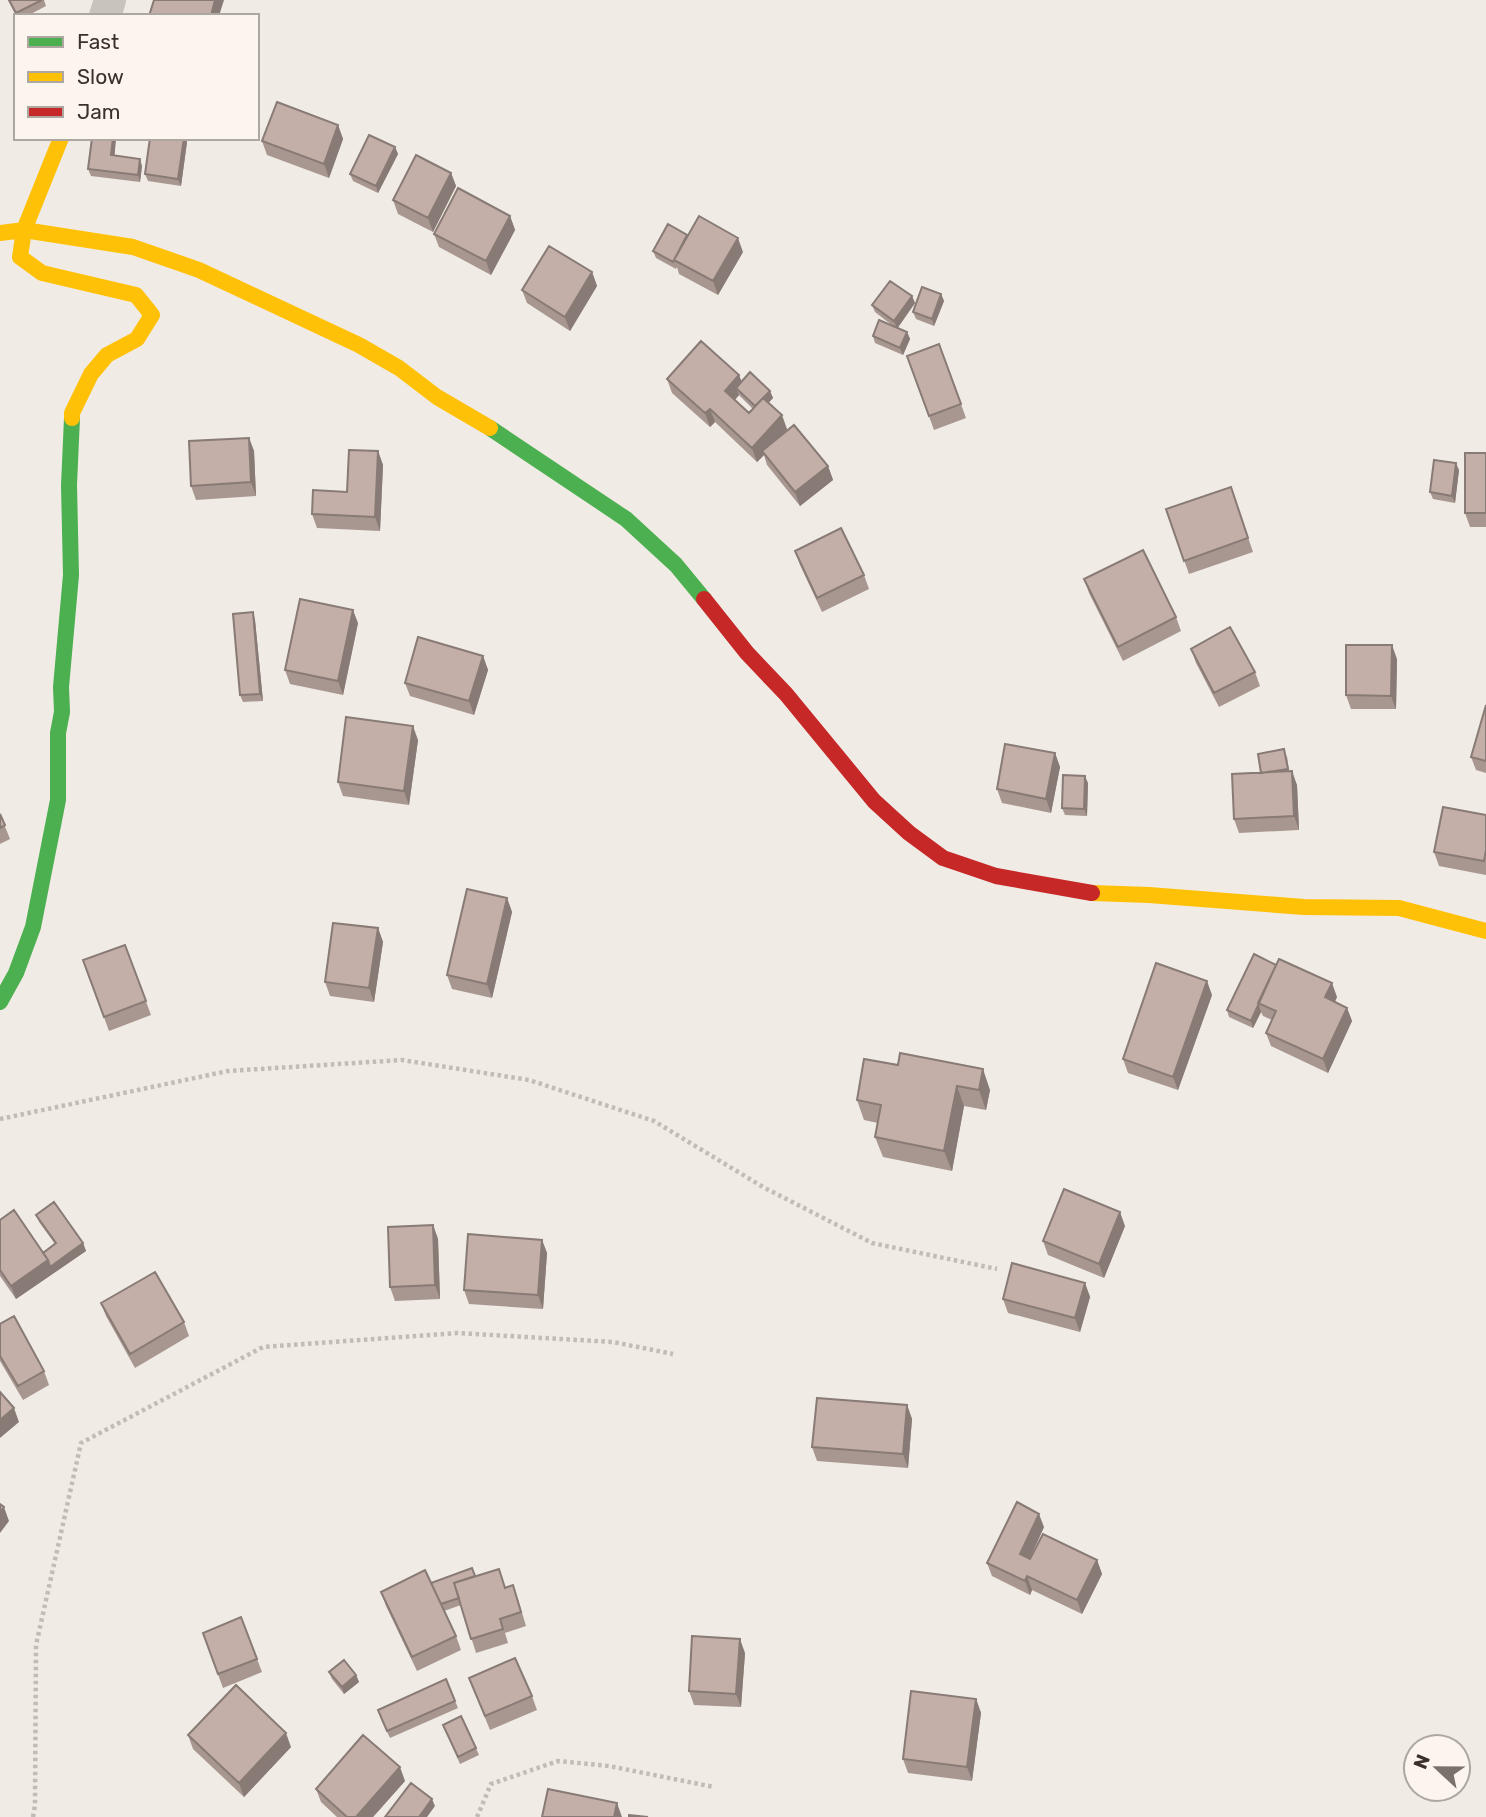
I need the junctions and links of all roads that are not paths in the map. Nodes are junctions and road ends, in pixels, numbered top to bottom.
1 (60, 140) edge
2 (24, 230) junction
3 (0, 233) edge
4 (1486, 931) edge
5 (0, 1002) edge

1 - 2 main road
2 - 3 main road
2 - 4 main road
2 - 5 main road

